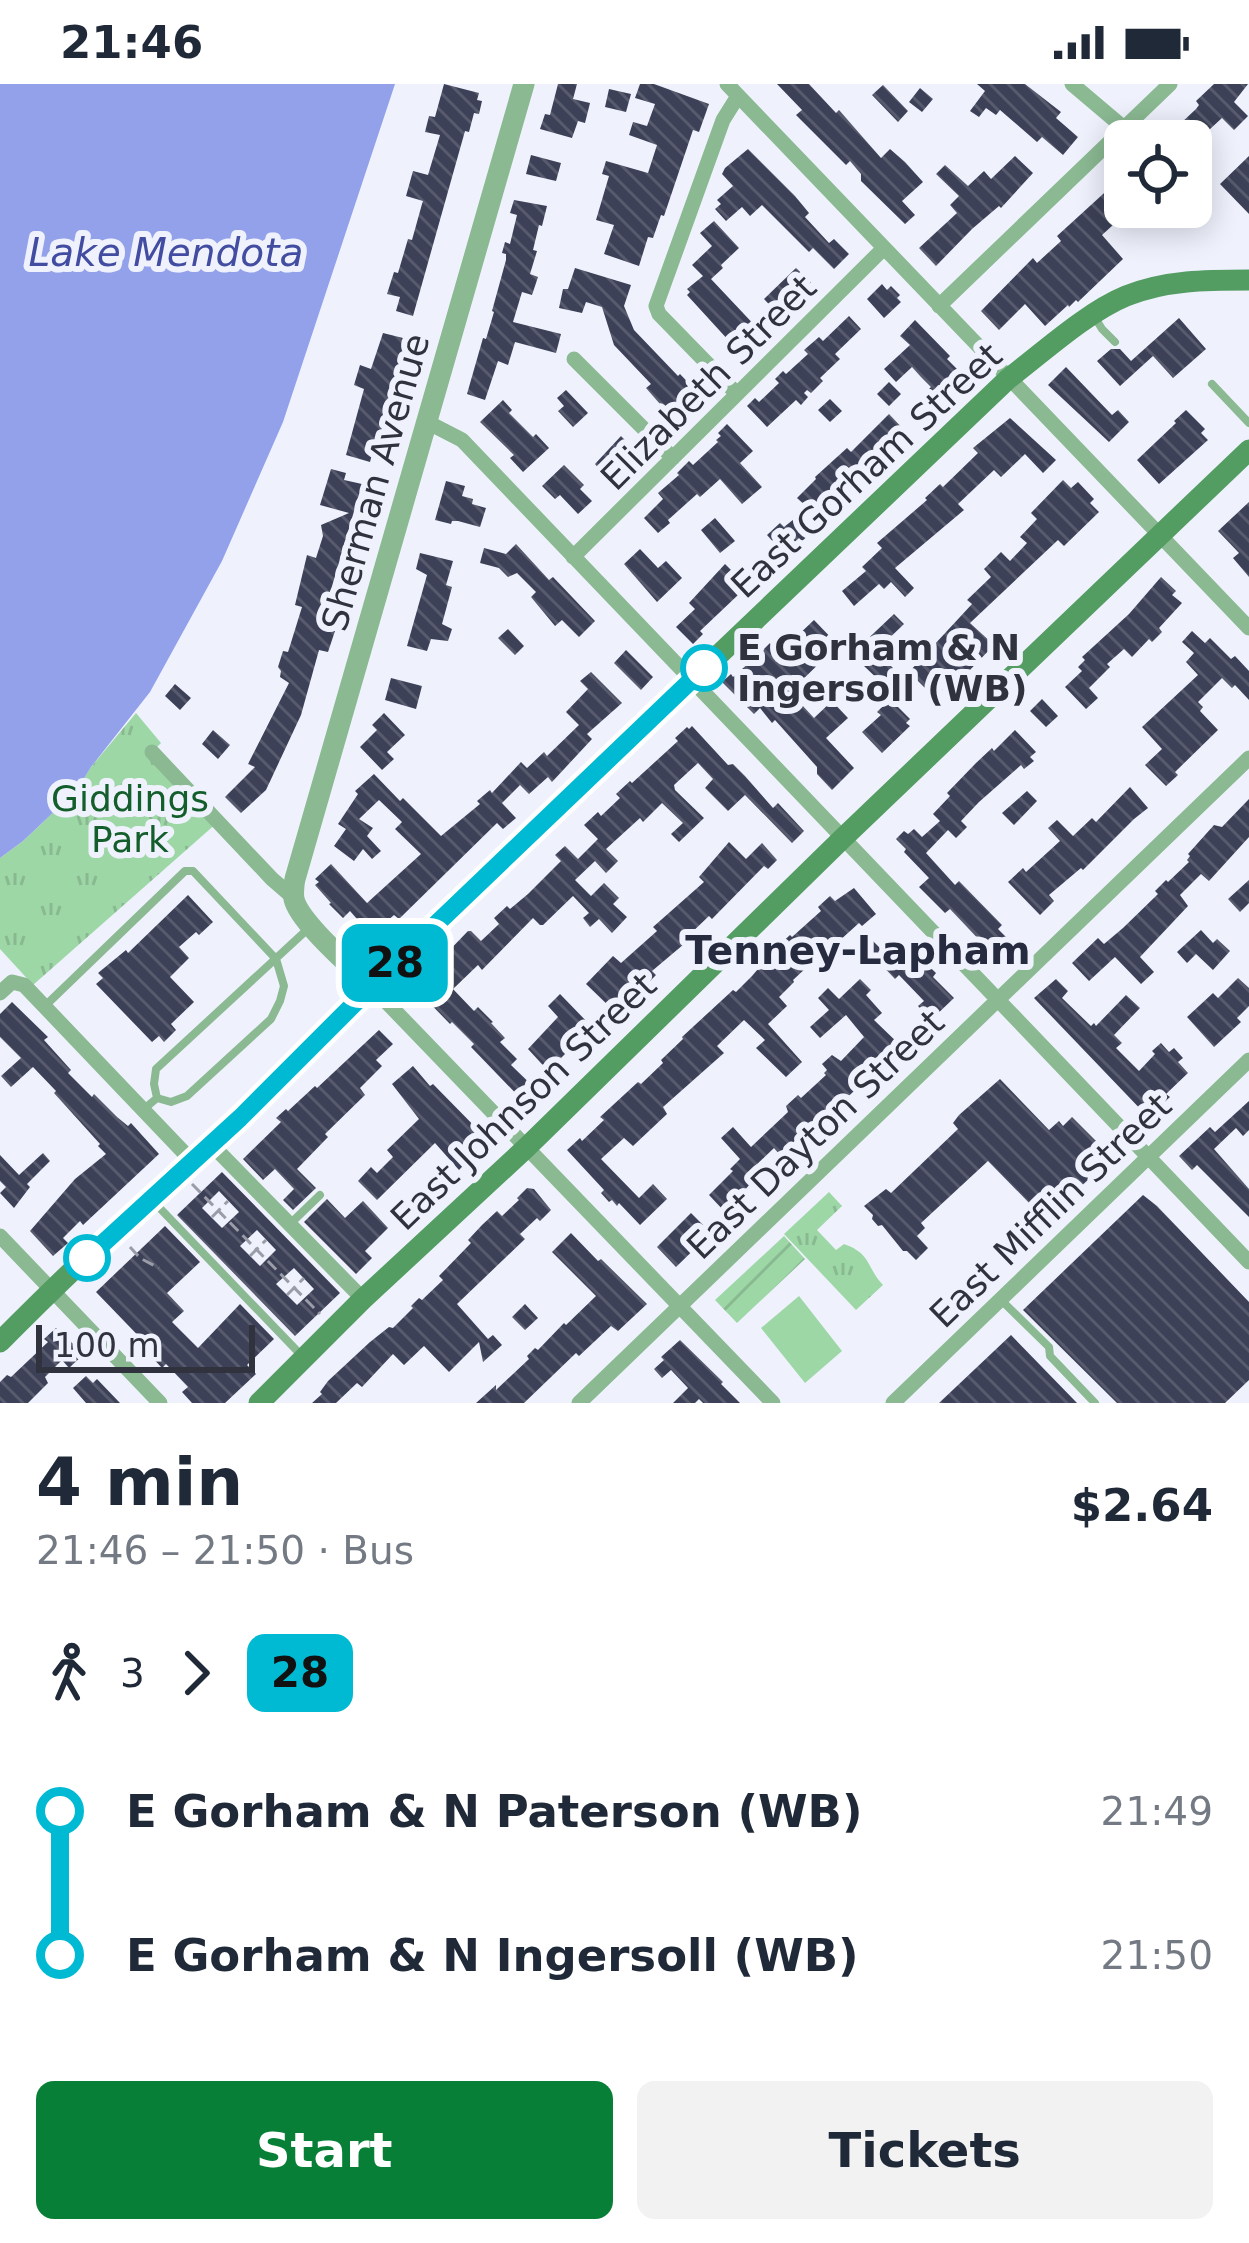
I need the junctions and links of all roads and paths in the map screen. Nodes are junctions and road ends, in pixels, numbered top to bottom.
1 (524, 84) edge
2 (1072, 84) edge
3 (1170, 84) edge
4 (733, 90) edge
5 (1115, 120) edge
6 (1132, 120) edge
7 (1104, 147) edge
8 (884, 248) junction
9 (1249, 280) edge
10 (939, 306) junction
11 (1094, 314) junction
12 (1114, 342) dead end
13 (574, 359) dead end
14 (1008, 379) junction
15 (1212, 384) dead end
16 (737, 394) junction
17 (427, 422) junction
18 (1249, 423) edge
19 (1249, 450) edge
20 (673, 458) junction
21 (1162, 535) junction
22 (573, 557) junction
23 (1249, 628) edge
24 (691, 679) junction
25 (152, 752) dead end
26 (1249, 758) edge
27 (842, 838) junction
28 (294, 898) junction
29 (311, 926) junction
30 (276, 959) junction
31 (372, 987) junction
32 (0, 993) edge
33 (997, 1000) junction
34 (45, 1007) junction
35 (1249, 1060) edge
36 (157, 1098) junction
37 (143, 1110) junction
38 (211, 1144) junction
39 (527, 1147) junction
40 (1148, 1156) junction
41 (185, 1166) junction
42 (320, 1195) dead end
43 (151, 1199) junction
44 (228, 1201) dead end
45 (218, 1210) junction
46 (212, 1217) dead end
47 (290, 1224) junction
48 (0, 1236) edge
49 (266, 1240) dead end
50 (130, 1247) dead end
51 (256, 1250) junction
52 (1246, 1252) edge
53 (250, 1256) dead end
54 (159, 1268) dead end
55 (304, 1278) dead end
56 (294, 1288) junction
57 (52, 1290) junction
58 (286, 1295) dead end
59 (363, 1299) junction
60 (1000, 1299) junction
61 (680, 1306) junction
62 (321, 1316) dead end
63 (0, 1342) edge
64 (304, 1358) junction
65 (160, 1403) edge
66 (259, 1403) edge
67 (579, 1403) edge
68 (773, 1403) edge
69 (893, 1403) edge
70 (1095, 1403) edge

1 - 17 street, Sherman Avenue
2 - 5 street
3 - 6 street
4 - 8 street
4 - 16 street
7 - 10 street
8 - 10 street
8 - 16 street, Elizabeth Street
9 - 11 main road, East Gorham Street
10 - 14 street
11 - 12 lane
11 - 14 main road, East Gorham Street
13 - 20 street
14 - 21 street
14 - 24 main road, East Gorham Street
15 - 18 lane
16 - 20 street, Elizabeth Street
17 - 22 street
17 - 28 street, Sherman Avenue
19 - 21 main road, East Johnson Street
20 - 22 street, Elizabeth Street
21 - 23 street
21 - 27 main road, East Johnson Street
22 - 24 street
24 - 27 street
24 - 31 main road, East Gorham Street
25 - 28 street
26 - 33 street, East Dayton Street
27 - 33 street
27 - 39 main road, East Johnson Street
28 - 29 street
29 - 30 lane
29 - 31 street
30 - 34 lane
30 - 36 lane
30 - 36 lane
31 - 38 main road, East Gorham Street
31 - 39 street
32 - 34 street
33 - 40 street
33 - 61 street, East Dayton Street
34 - 37 street
35 - 40 street, East Mifflin Street
36 - 37 lane
37 - 41 street
38 - 41 main road, East Gorham Street
38 - 47 street
39 - 59 main road, East Johnson Street
39 - 61 street
40 - 52 street
40 - 60 street, East Mifflin Street
41 - 43 main road, East Gorham Street
41 - 45 path
42 - 47 lane
43 - 57 main road, East Gorham Street
43 - 64 lane
44 - 45 path
45 - 46 path
45 - 51 path
47 - 59 street
48 - 57 street
49 - 51 path
50 - 54 path
51 - 53 path
51 - 56 path
55 - 56 path
56 - 58 path
56 - 62 path
57 - 63 main road, East Gorham Street
57 - 65 street
59 - 64 main road, East Johnson Street
60 - 69 street, East Mifflin Street
60 - 70 lane
61 - 67 street, East Dayton Street
61 - 68 street
64 - 66 main road, East Johnson Street

